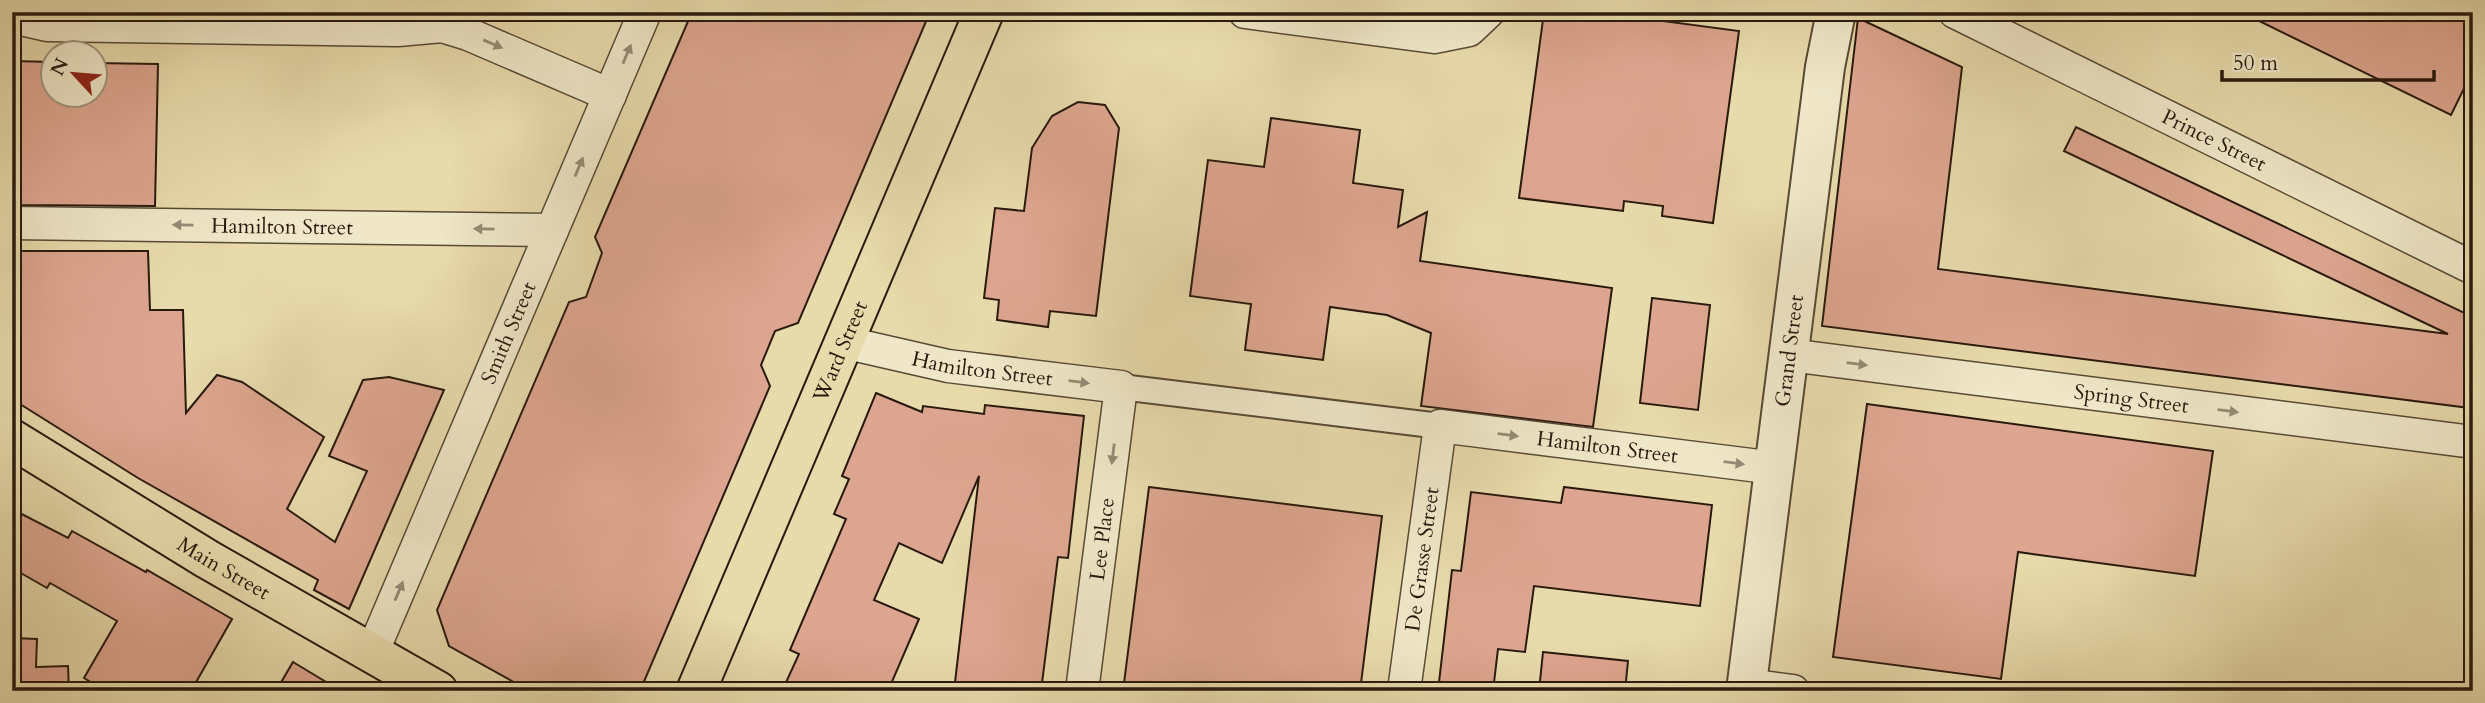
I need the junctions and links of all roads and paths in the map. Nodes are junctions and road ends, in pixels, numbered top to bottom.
1 (645, 12) edge
2 (984, 12) edge
3 (1244, 12) edge
4 (1488, 12) edge
5 (1836, 12) edge
6 (1955, 12) edge
7 (12, 17) edge
8 (610, 95) junction
9 (12, 223) edge
10 (552, 230) junction
11 (2473, 268) edge
12 (843, 342) junction
13 (1789, 355) junction
14 (1121, 387) junction
15 (1440, 426) junction
16 (12, 439) edge
17 (2473, 442) edge
18 (1775, 468) junction
19 (372, 653) junction
20 (1747, 688) edge
21 (438, 691) edge
22 (696, 691) edge
23 (1082, 691) edge
24 (1404, 691) edge
25 (1793, 691) edge

8 -> 1 street, Smith Street
2 - 12 main road, Ward Street
3 - 4 street
5 - 13 street, Grand Street
6 - 11 street, Prince Street
7 -> 8 street
10 -> 8 street, Smith Street
10 -> 9 street, Hamilton Street
19 -> 10 street, Smith Street
12 -> 14 street, Hamilton Street
12 - 22 main road, Ward Street
13 -> 17 street, Spring Street
13 - 18 street, Grand Street
14 - 15 street
14 -> 23 street, Lee Place
15 -> 18 street, Hamilton Street
15 - 24 street, De Grasse Street
16 - 19 main road, Main Street
18 - 20 street, Grand Street
19 - 21 main road, Main Street
20 - 25 street

